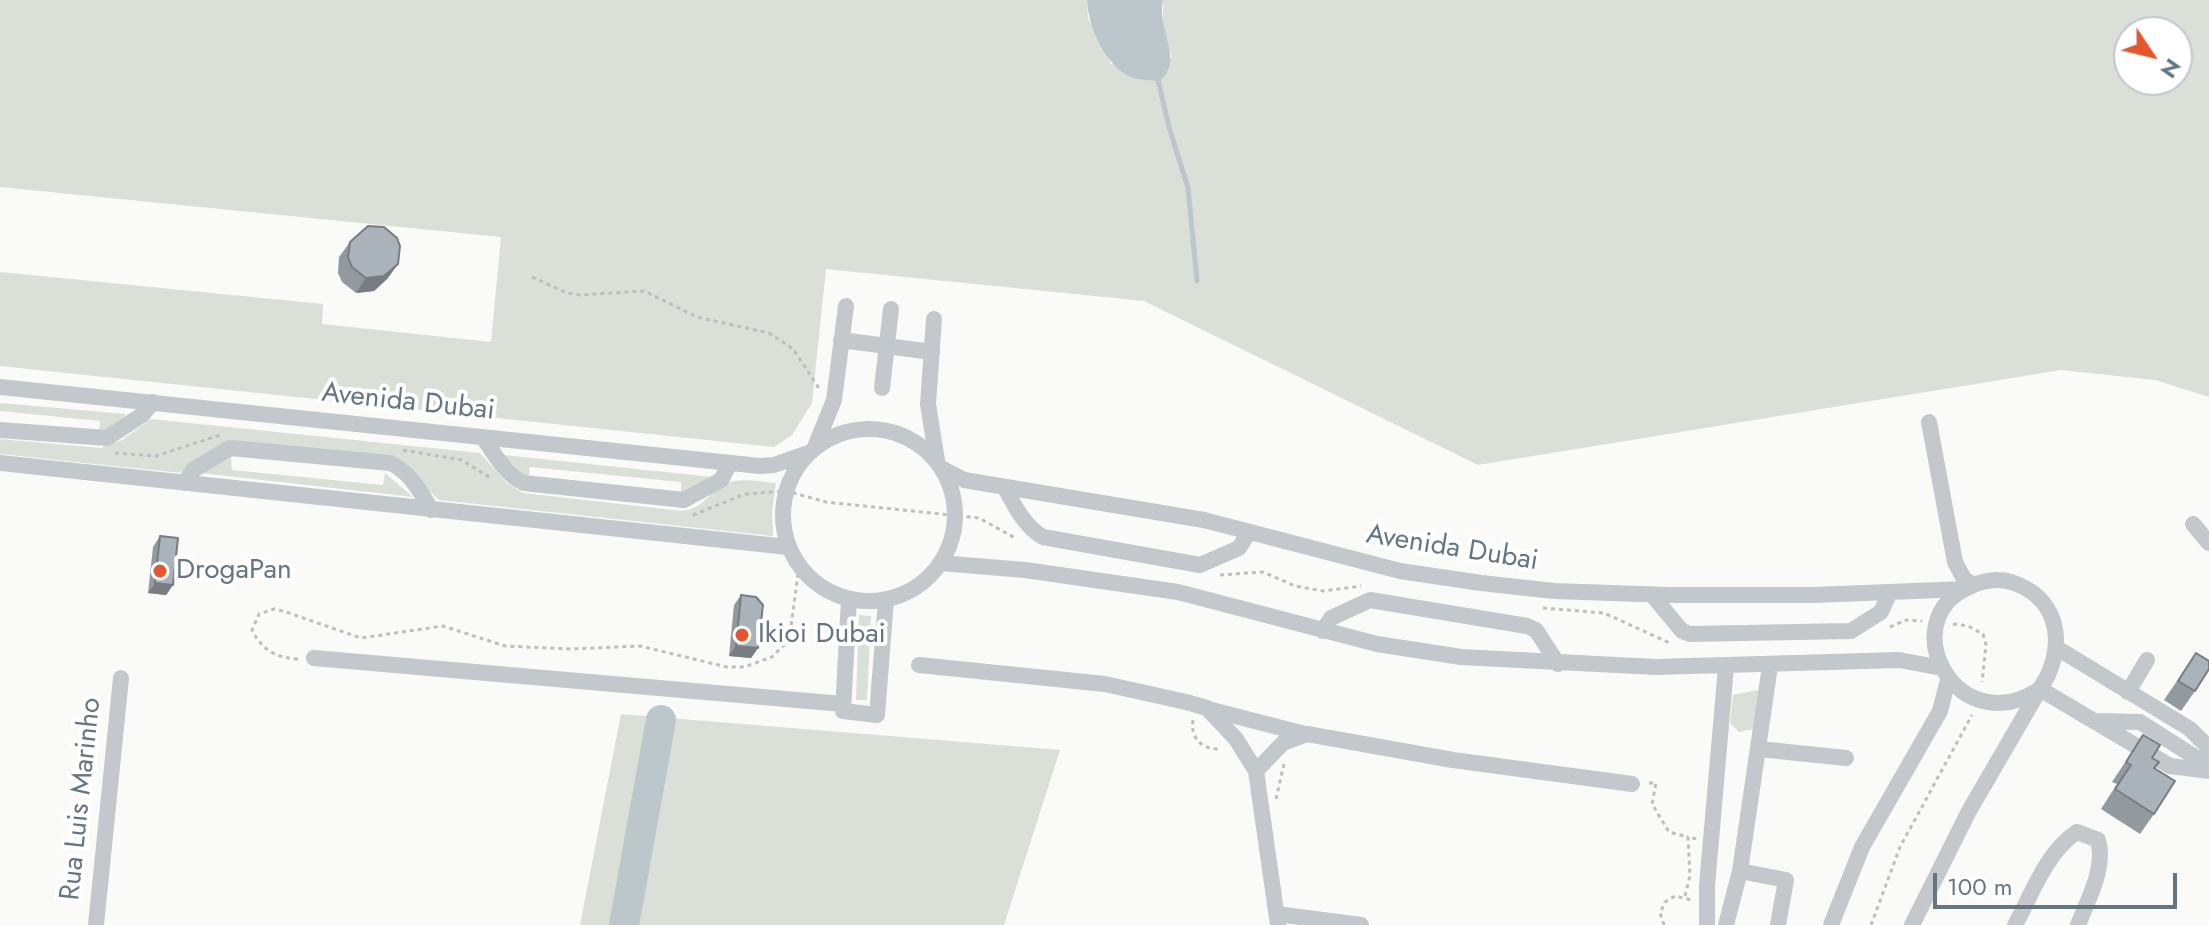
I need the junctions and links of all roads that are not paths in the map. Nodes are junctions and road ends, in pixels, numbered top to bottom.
1 (846, 306) dead end
2 (891, 309) dead end
3 (934, 319) dead end
4 (841, 340) junction
5 (887, 346) junction
6 (932, 352) junction
7 (0, 387) edge
8 (882, 388) dead end
9 (153, 402) junction
10 (1929, 422) dead end
11 (0, 430) edge
12 (483, 437) junction
13 (811, 451) junction
14 (0, 463) edge
15 (730, 463) junction
16 (940, 466) junction
17 (185, 483) junction
18 (1005, 488) junction
19 (431, 510) junction
20 (2193, 524) dead end
21 (1249, 532) junction
22 (2209, 543) edge
23 (788, 547) junction
24 (940, 563) junction
25 (1969, 587) junction
26 (1890, 592) junction
27 (1652, 595) junction
28 (849, 599) junction
29 (886, 600) junction
30 (1323, 631) junction
31 (2057, 648) junction
32 (314, 658) road end
33 (2147, 660) dead end
34 (1558, 664) junction
35 (919, 665) dead end
36 (1770, 666) junction
37 (1726, 667) junction
38 (1945, 674) junction
39 (121, 678) dead end
40 (2040, 689) junction
41 (2128, 692) junction
42 (843, 704) junction
43 (1207, 708) junction
44 (2094, 721) junction
45 (1307, 734) junction
46 (2209, 748) edge
47 (1759, 749) junction
48 (1846, 758) dead end
49 (2205, 768) edge
50 (1256, 771) junction
51 (1632, 784) road end
52 (1740, 871) junction
53 (1278, 919) edge
54 (96, 925) edge
55 (1361, 925) edge
56 (1707, 925) edge
57 (1726, 925) edge
58 (1778, 925) edge
59 (1831, 925) edge
60 (1912, 925) edge
61 (2015, 925) edge
62 (2078, 925) edge

1 - 4 street
2 - 5 street
3 - 6 street
4 - 5 street
4 - 13 street
5 - 6 street
5 - 8 street
6 - 16 street
7 - 9 street, Avenida Dubai
9 - 11 street
9 - 12 street, Avenida Dubai
10 - 25 street
12 - 15 street, Avenida Dubai
12 - 15 street
13 - 15 street, Avenida Dubai
13 - 16 street, Avenida Dubai
13 - 23 street
14 - 17 street
16 - 18 street, Avenida Dubai
16 - 24 street
17 - 19 street
17 - 19 street
18 - 21 street, Avenida Dubai
18 - 21 street
19 - 23 street
20 - 22 street
21 - 27 street, Avenida Dubai
23 - 28 street
24 - 29 street
24 - 30 street
25 - 26 street, Avenida Dubai
25 - 31 street, Avenida Dubai
25 - 38 street
26 - 27 street, Avenida Dubai
26 - 27 street
28 - 29 street
28 - 42 street
29 - 42 street
30 - 34 street
30 - 34 street
31 - 40 street
31 - 41 street
32 - 42 street
33 - 41 street
34 - 37 street
35 - 43 street
36 - 37 street
36 - 38 street
36 - 47 street
37 - 56 street
38 - 40 street
38 - 59 street
39 - 54 street, Rua Luis Marinho
40 - 44 street
40 - 60 street
41 - 46 street
43 - 45 street
43 - 50 street
44 - 49 street
44 - 49 street
45 - 50 street
45 - 51 street
47 - 48 street
47 - 52 street
50 - 53 street
52 - 57 street
52 - 58 street
53 - 55 street
61 - 62 street

